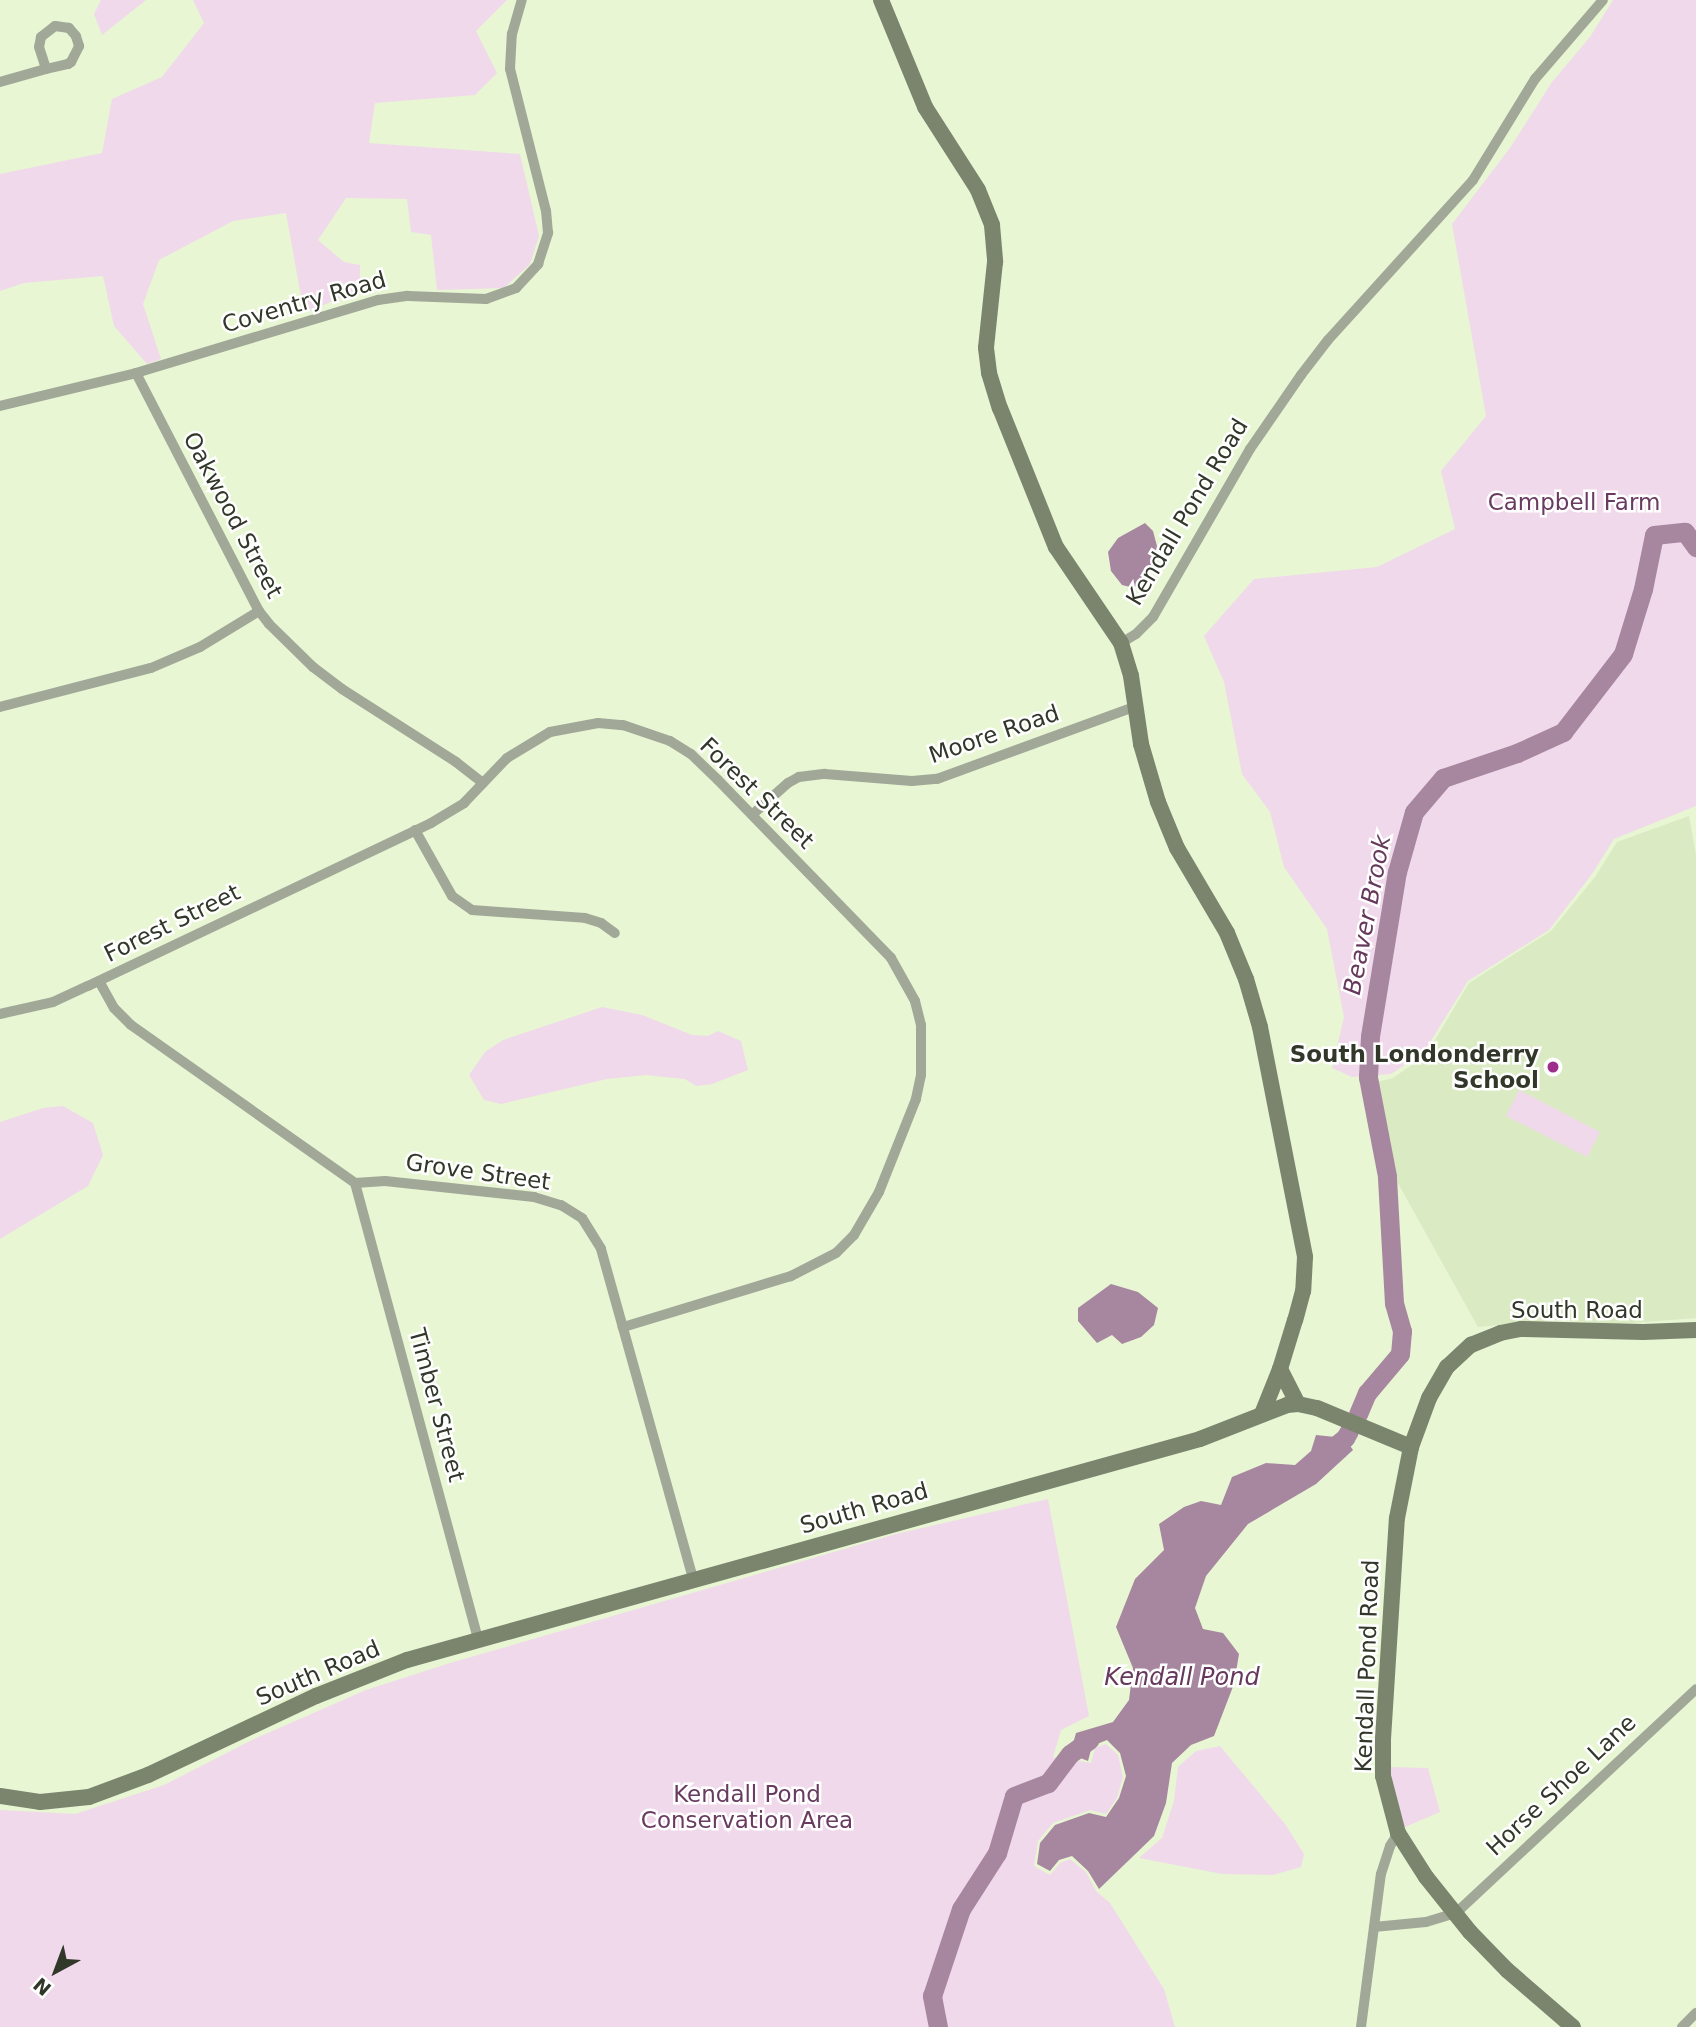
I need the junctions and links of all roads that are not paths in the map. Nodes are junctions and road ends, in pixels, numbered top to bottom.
1 (522, 0) edge
2 (881, 0) edge
3 (1603, 0) edge
4 (47, 69) junction
5 (0, 82) edge
6 (136, 373) junction
7 (0, 406) edge
8 (259, 611) junction
9 (1121, 643) junction
10 (0, 707) edge
11 (1134, 707) junction
12 (483, 783) junction
13 (753, 814) junction
14 (415, 830) junction
15 (615, 933) dead end
16 (99, 981) junction
17 (0, 1014) edge
18 (355, 1183) junction
19 (622, 1327) junction
20 (1696, 1330) edge
21 (1280, 1369) junction
22 (1298, 1404) junction
23 (1262, 1414) junction
24 (1411, 1447) junction
25 (693, 1579) junction
26 (478, 1639) junction
27 (1696, 1689) edge
28 (0, 1796) edge
29 (1398, 1833) junction
30 (1456, 1913) junction
31 (1374, 1927) junction
32 (1696, 2013) edge
33 (1361, 2027) edge
34 (1573, 2027) edge
35 (1682, 2027) edge

1 - 6 street, Coventry Road
2 - 9 street
3 - 9 street, Kendall Pond Road
4 - 4 street
4 - 5 street
6 - 7 street, Coventry Road
6 - 8 street, Oakwood Street
8 - 10 street
8 - 12 street, Oakwood Street
9 - 11 street
11 - 13 street, Moore Road
11 - 21 street
12 - 13 street, Forest Street
12 - 14 street, Forest Street
13 - 19 street, Forest Street
14 - 15 street
14 - 16 street, Forest Street
16 - 17 street, Forest Street
16 - 18 street
18 - 19 street, Grove Street
18 - 26 street, Timber Street
19 - 25 street, Grove Street
20 - 24 street, South Road
21 - 22 street
21 - 23 street
22 - 23 street, South Road
22 - 24 street
23 - 25 street, South Road
24 - 29 street, Kendall Pond Road
25 - 26 street, South Road
26 - 28 street, South Road
27 - 30 street, Horse Shoe Lane
29 - 30 street, Kendall Pond Road
29 - 31 street
30 - 31 street
30 - 34 street, Kendall Pond Road
31 - 33 street
32 - 35 street

